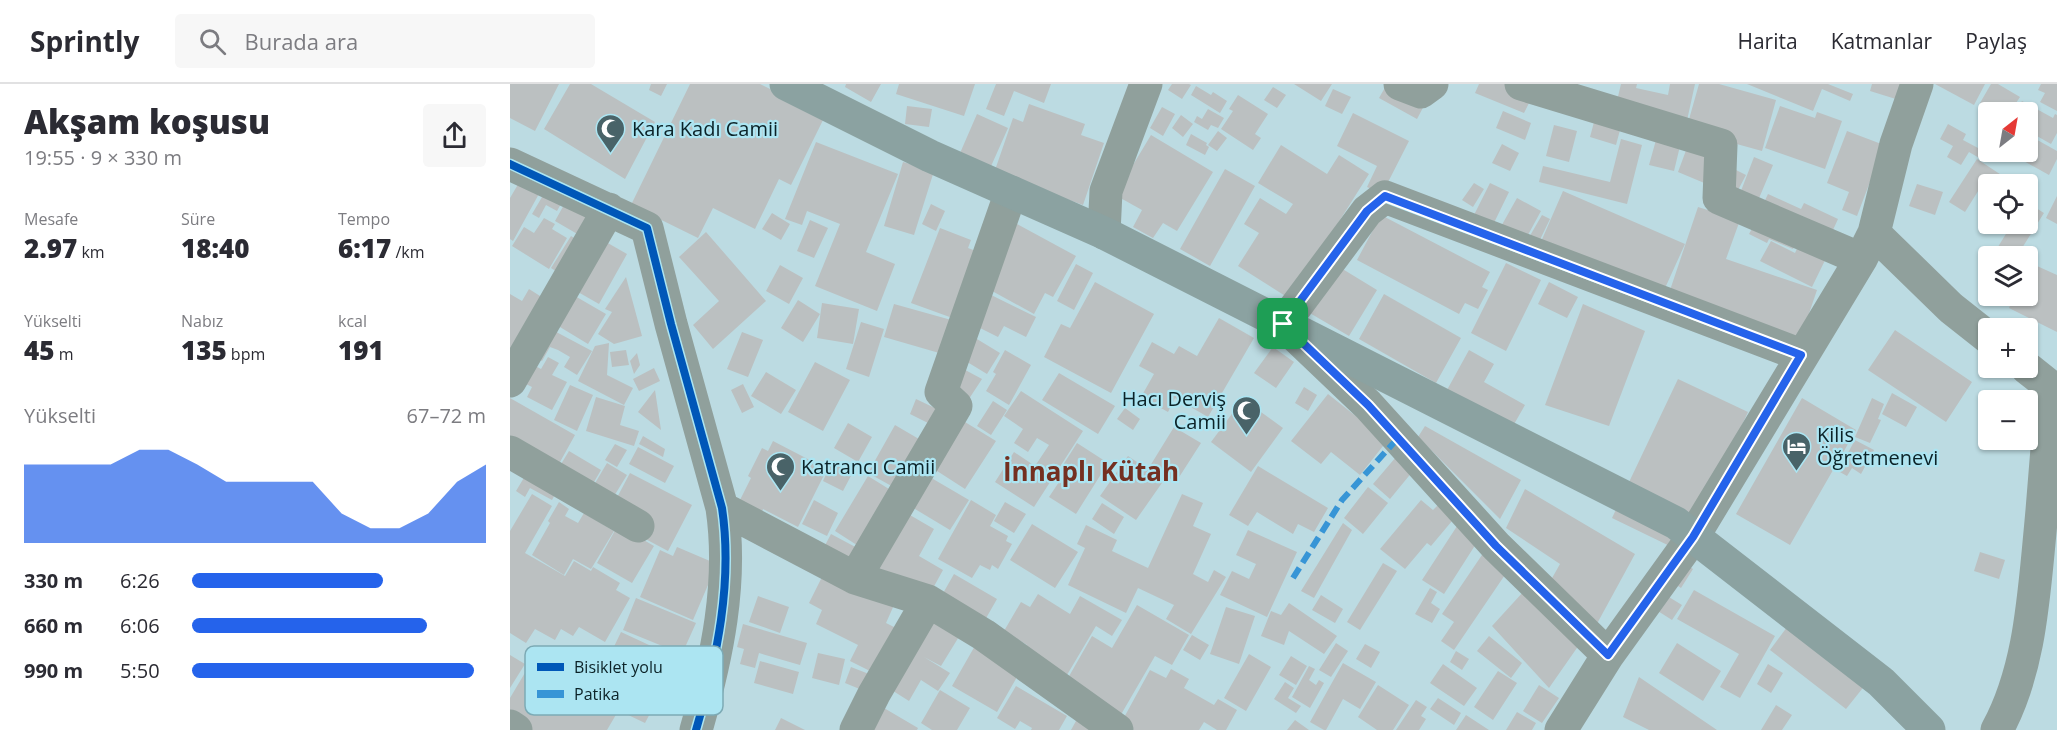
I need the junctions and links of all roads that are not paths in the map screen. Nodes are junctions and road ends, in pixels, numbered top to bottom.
1 (786, 84) edge
2 (1146, 84) edge
3 (1400, 84) edge
4 (1432, 84) edge
5 (1521, 84) edge
6 (1917, 84) edge
7 (510, 164) edge
8 (1011, 192) junction
9 (609, 209) junction
10 (1104, 233) junction
11 (1867, 246) junction
12 (1283, 324) junction
13 (1978, 329) edge
14 (1801, 355) junction
15 (2038, 377) edge
16 (510, 381) edge
17 (510, 452) edge
18 (722, 508) junction
19 (638, 526) dead end
20 (1693, 537) junction
21 (855, 578) junction
22 (928, 601) junction
23 (2044, 625) edge
24 (715, 646) edge
25 (1608, 655) junction
26 (700, 715) edge
27 (510, 726) edge
28 (516, 730) edge
29 (696, 730) edge
30 (856, 730) edge
31 (1117, 730) edge
32 (1562, 730) edge
33 (1929, 730) edge
34 (1997, 730) edge

1 - 8 main road
2 - 10 street
3 - 4 street
5 - 11 street
6 - 11 street
7 - 9 street
8 - 10 main road
8 - 21 street
9 - 16 street
9 - 18 street
10 - 12 main road
11 - 13 street
11 - 14 street
12 - 14 street
12 - 20 main road
12 - 25 street
14 - 20 street
15 - 23 street
17 - 19 street
18 - 21 street
18 - 24 street
20 - 25 street
20 - 33 main road
21 - 22 street
22 - 30 street
22 - 31 street
23 - 34 street
25 - 32 street
26 - 29 street
27 - 28 street

